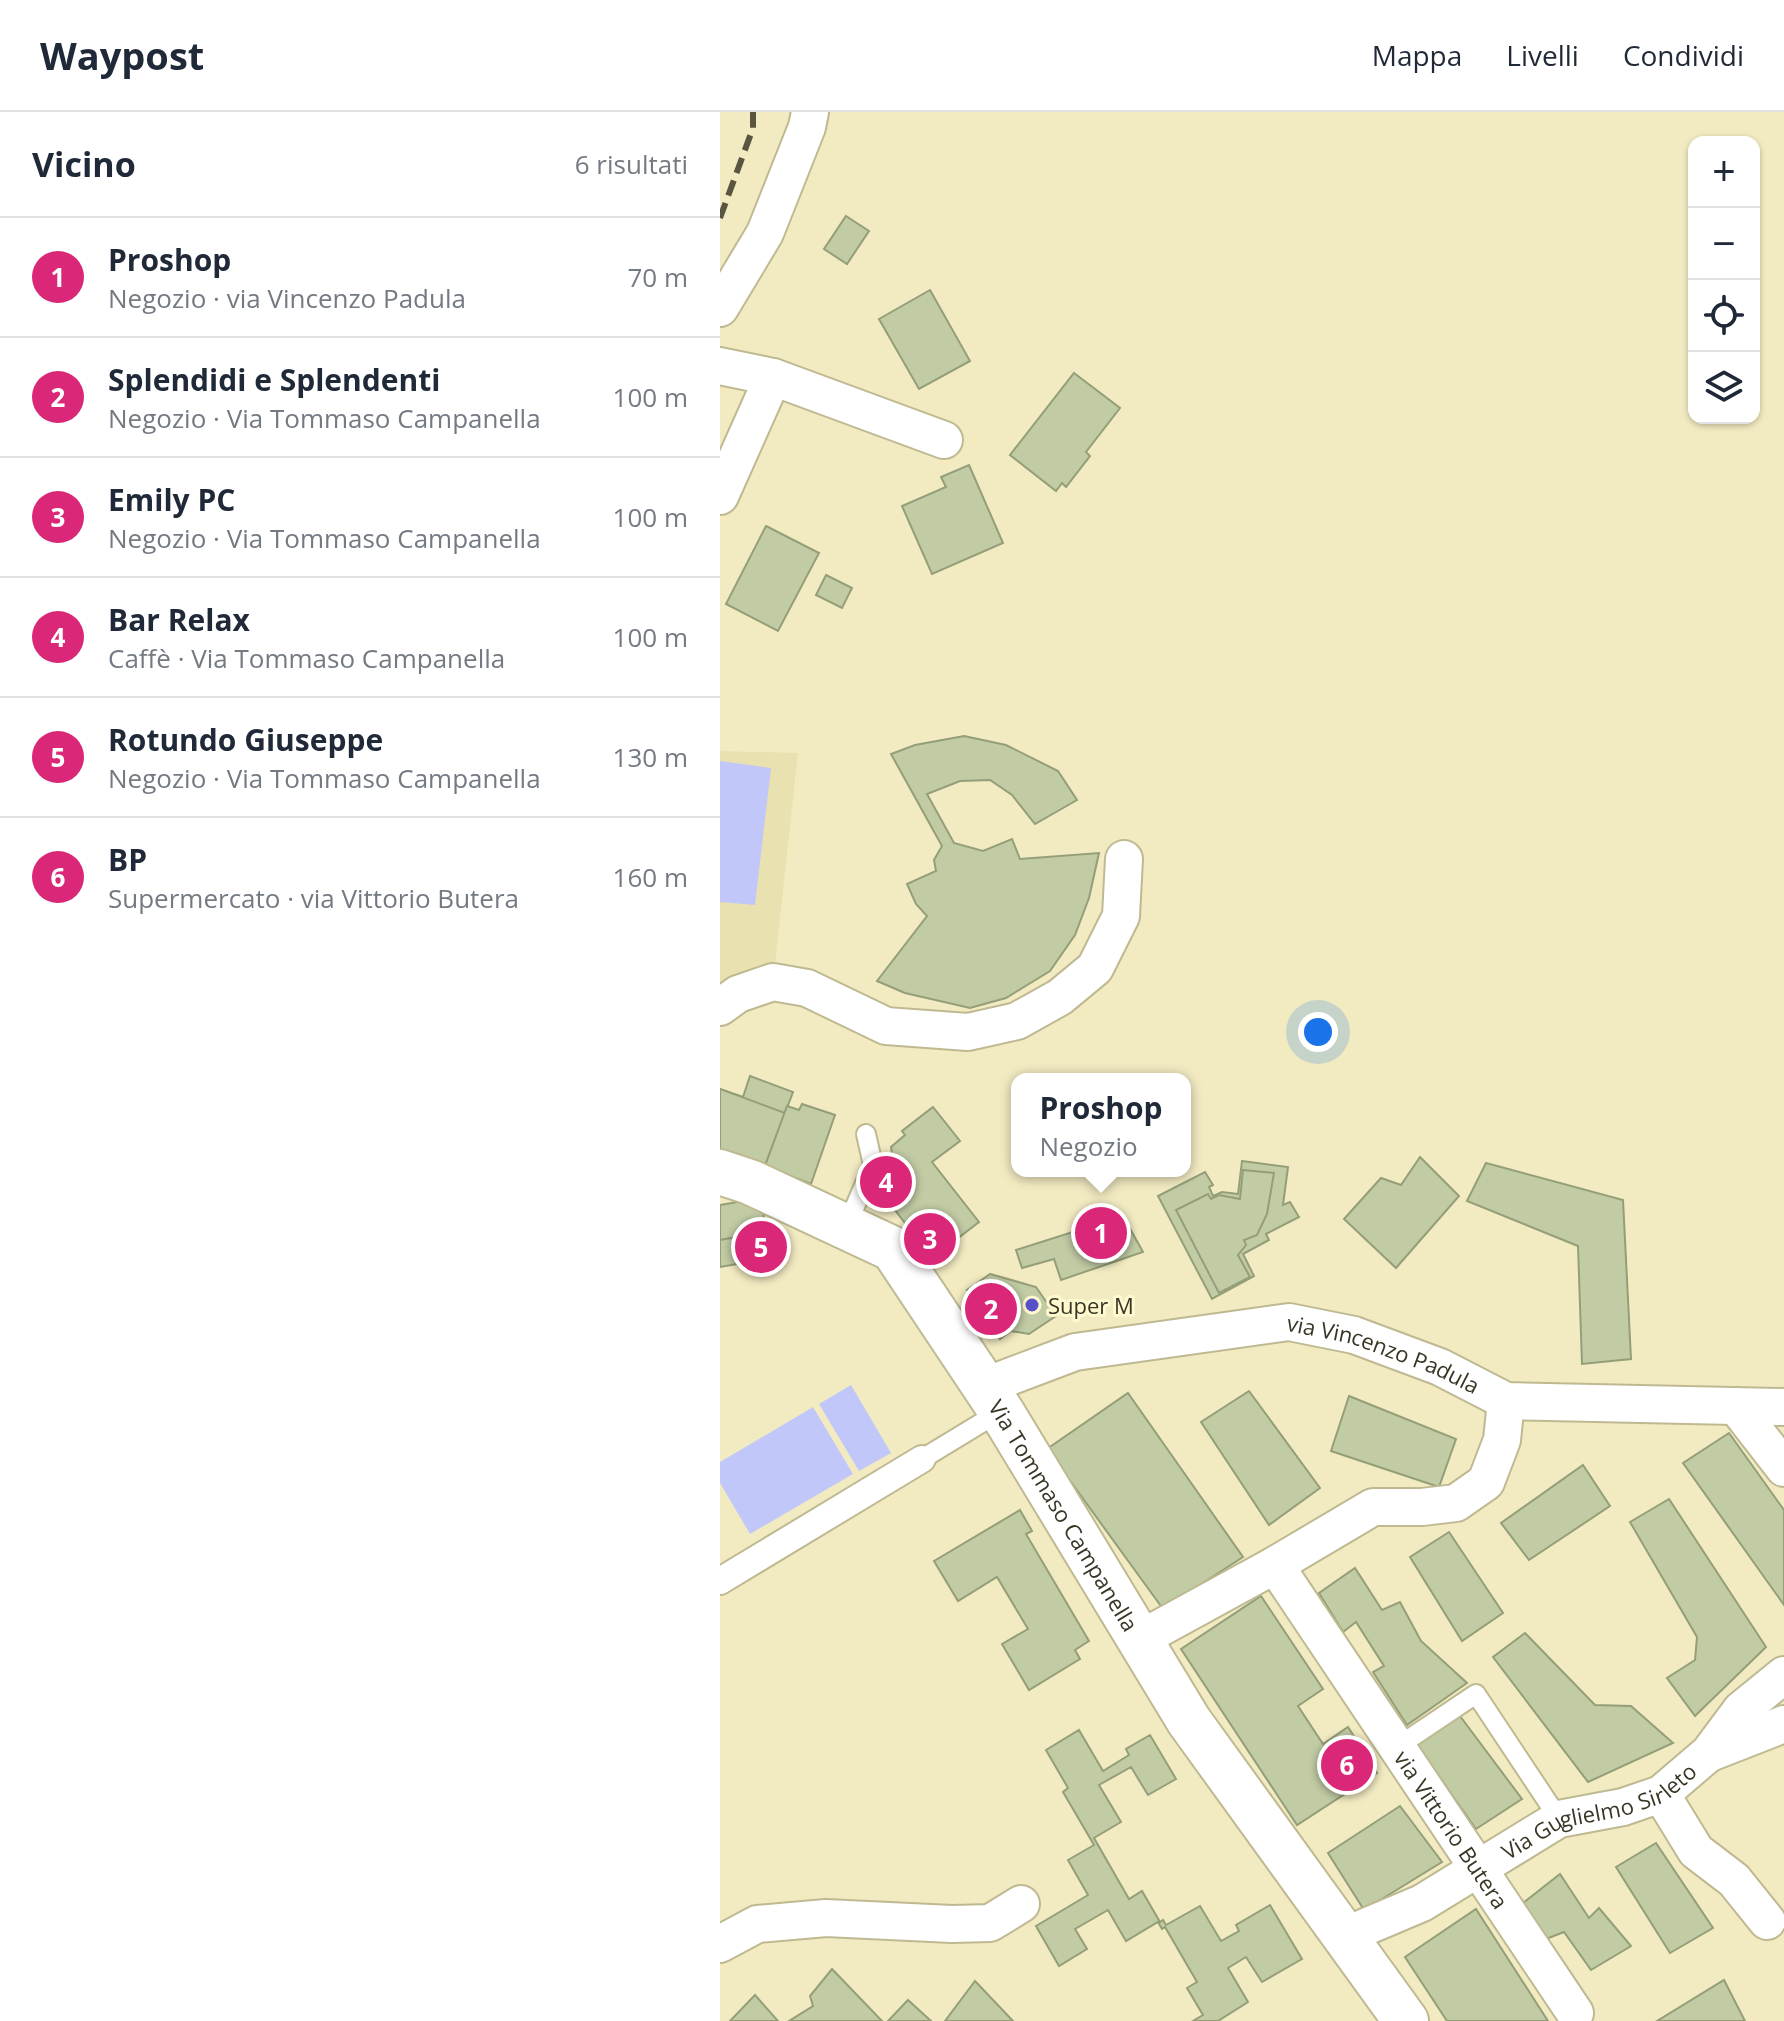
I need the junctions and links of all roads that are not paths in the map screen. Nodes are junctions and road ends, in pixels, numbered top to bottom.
1 (810, 112) edge
2 (720, 308) edge
3 (720, 366) edge
4 (773, 377) junction
5 (944, 440) dead end
6 (720, 496) edge
7 (1124, 859) dead end
8 (720, 1007) edge
9 (866, 1134) dead end
10 (720, 1172) edge
11 (846, 1227) junction
12 (993, 1399) junction
13 (1506, 1401) junction
14 (1736, 1406) junction
15 (1784, 1407) edge
16 (922, 1459) joint
17 (1784, 1468) edge
18 (1275, 1565) junction
19 (720, 1581) edge
20 (1140, 1639) junction
21 (1784, 1675) edge
22 (1784, 1724) edge
23 (1397, 1747) junction
24 (1709, 1753) junction
25 (1661, 1794) junction
26 (1559, 1819) junction
27 (1478, 1868) junction
28 (1021, 1904) dead end
29 (1767, 1921) dead end
30 (1344, 1936) junction
31 (720, 1944) edge
32 (1575, 2013) dead end
33 (1406, 2021) edge

1 - 2 street
3 - 4 street
4 - 5 street
4 - 6 street
7 - 8 street
9 - 11 lane
10 - 11 street, Via Tommaso Campanella
11 - 12 street, Via Tommaso Campanella
12 - 13 street, via Vincenzo Padula
12 - 16 lane
12 - 20 street, Via Tommaso Campanella
13 - 14 street, via Vincenzo Padula
13 - 18 street
14 - 15 street, via Vincenzo Padula
14 - 17 street
16 - 19 street
18 - 20 street
18 - 23 street, via Vittorio Butera
20 - 30 street, Via Tommaso Campanella
21 - 24 street, Via Guglielmo Sirleto
22 - 24 street
23 - 26 lane
23 - 27 street, via Vittorio Butera
24 - 25 street, Via Guglielmo Sirleto
25 - 26 street, Via Guglielmo Sirleto
25 - 29 street
26 - 27 street, Via Guglielmo Sirleto
27 - 30 street, Via Guglielmo Sirleto
27 - 32 street, via Vittorio Butera
28 - 31 street
30 - 33 street, Via Tommaso Campanella

